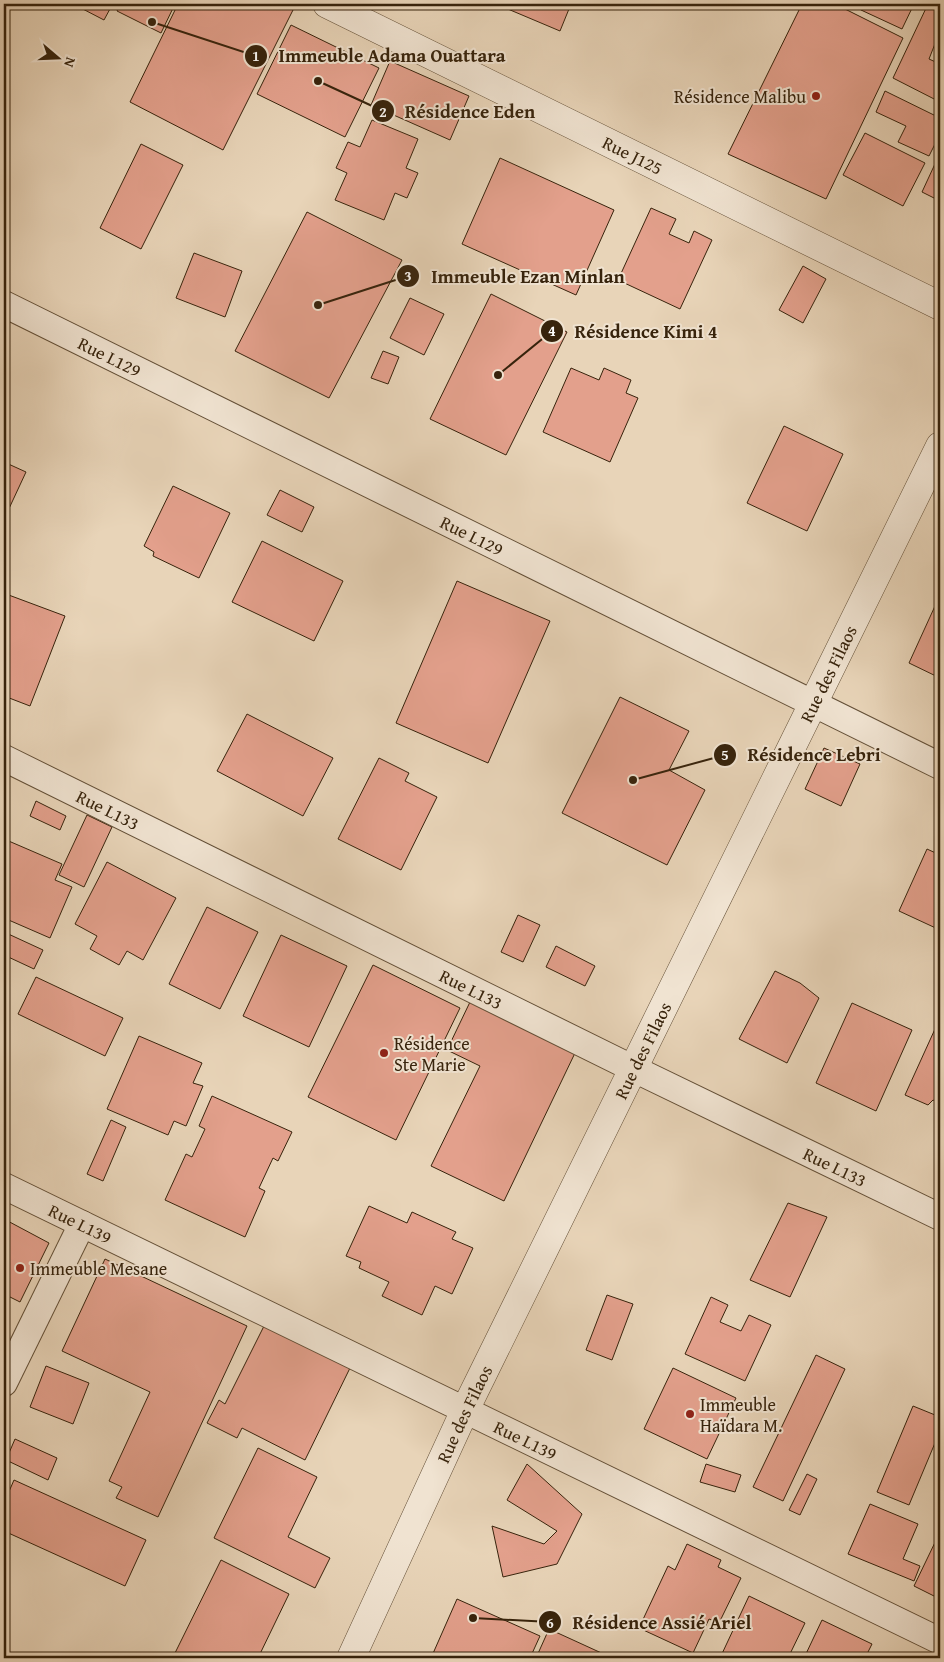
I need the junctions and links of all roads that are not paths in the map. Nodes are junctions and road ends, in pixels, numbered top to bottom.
1 (327, 4) edge
2 (4, 304) edge
3 (940, 306) edge
4 (940, 446) edge
5 (814, 704) junction
6 (4, 758) edge
7 (940, 766) edge
8 (634, 1069) junction
9 (4, 1186) edge
10 (940, 1217) edge
11 (82, 1224) junction
12 (4, 1384) edge
13 (465, 1410) junction
14 (940, 1641) edge
15 (351, 1658) edge

1 - 3 street, Rue J125
2 - 5 street, Rue L129
4 - 5 street, Rue des Filaos
5 - 7 street, Rue L129
5 - 8 street, Rue des Filaos
6 - 8 street, Rue L133
8 - 10 street, Rue L133
8 - 13 street, Rue des Filaos
9 - 11 street, Rue L139
11 - 12 street
11 - 13 street, Rue L139
13 - 14 street, Rue L139
13 - 15 street, Rue des Filaos

